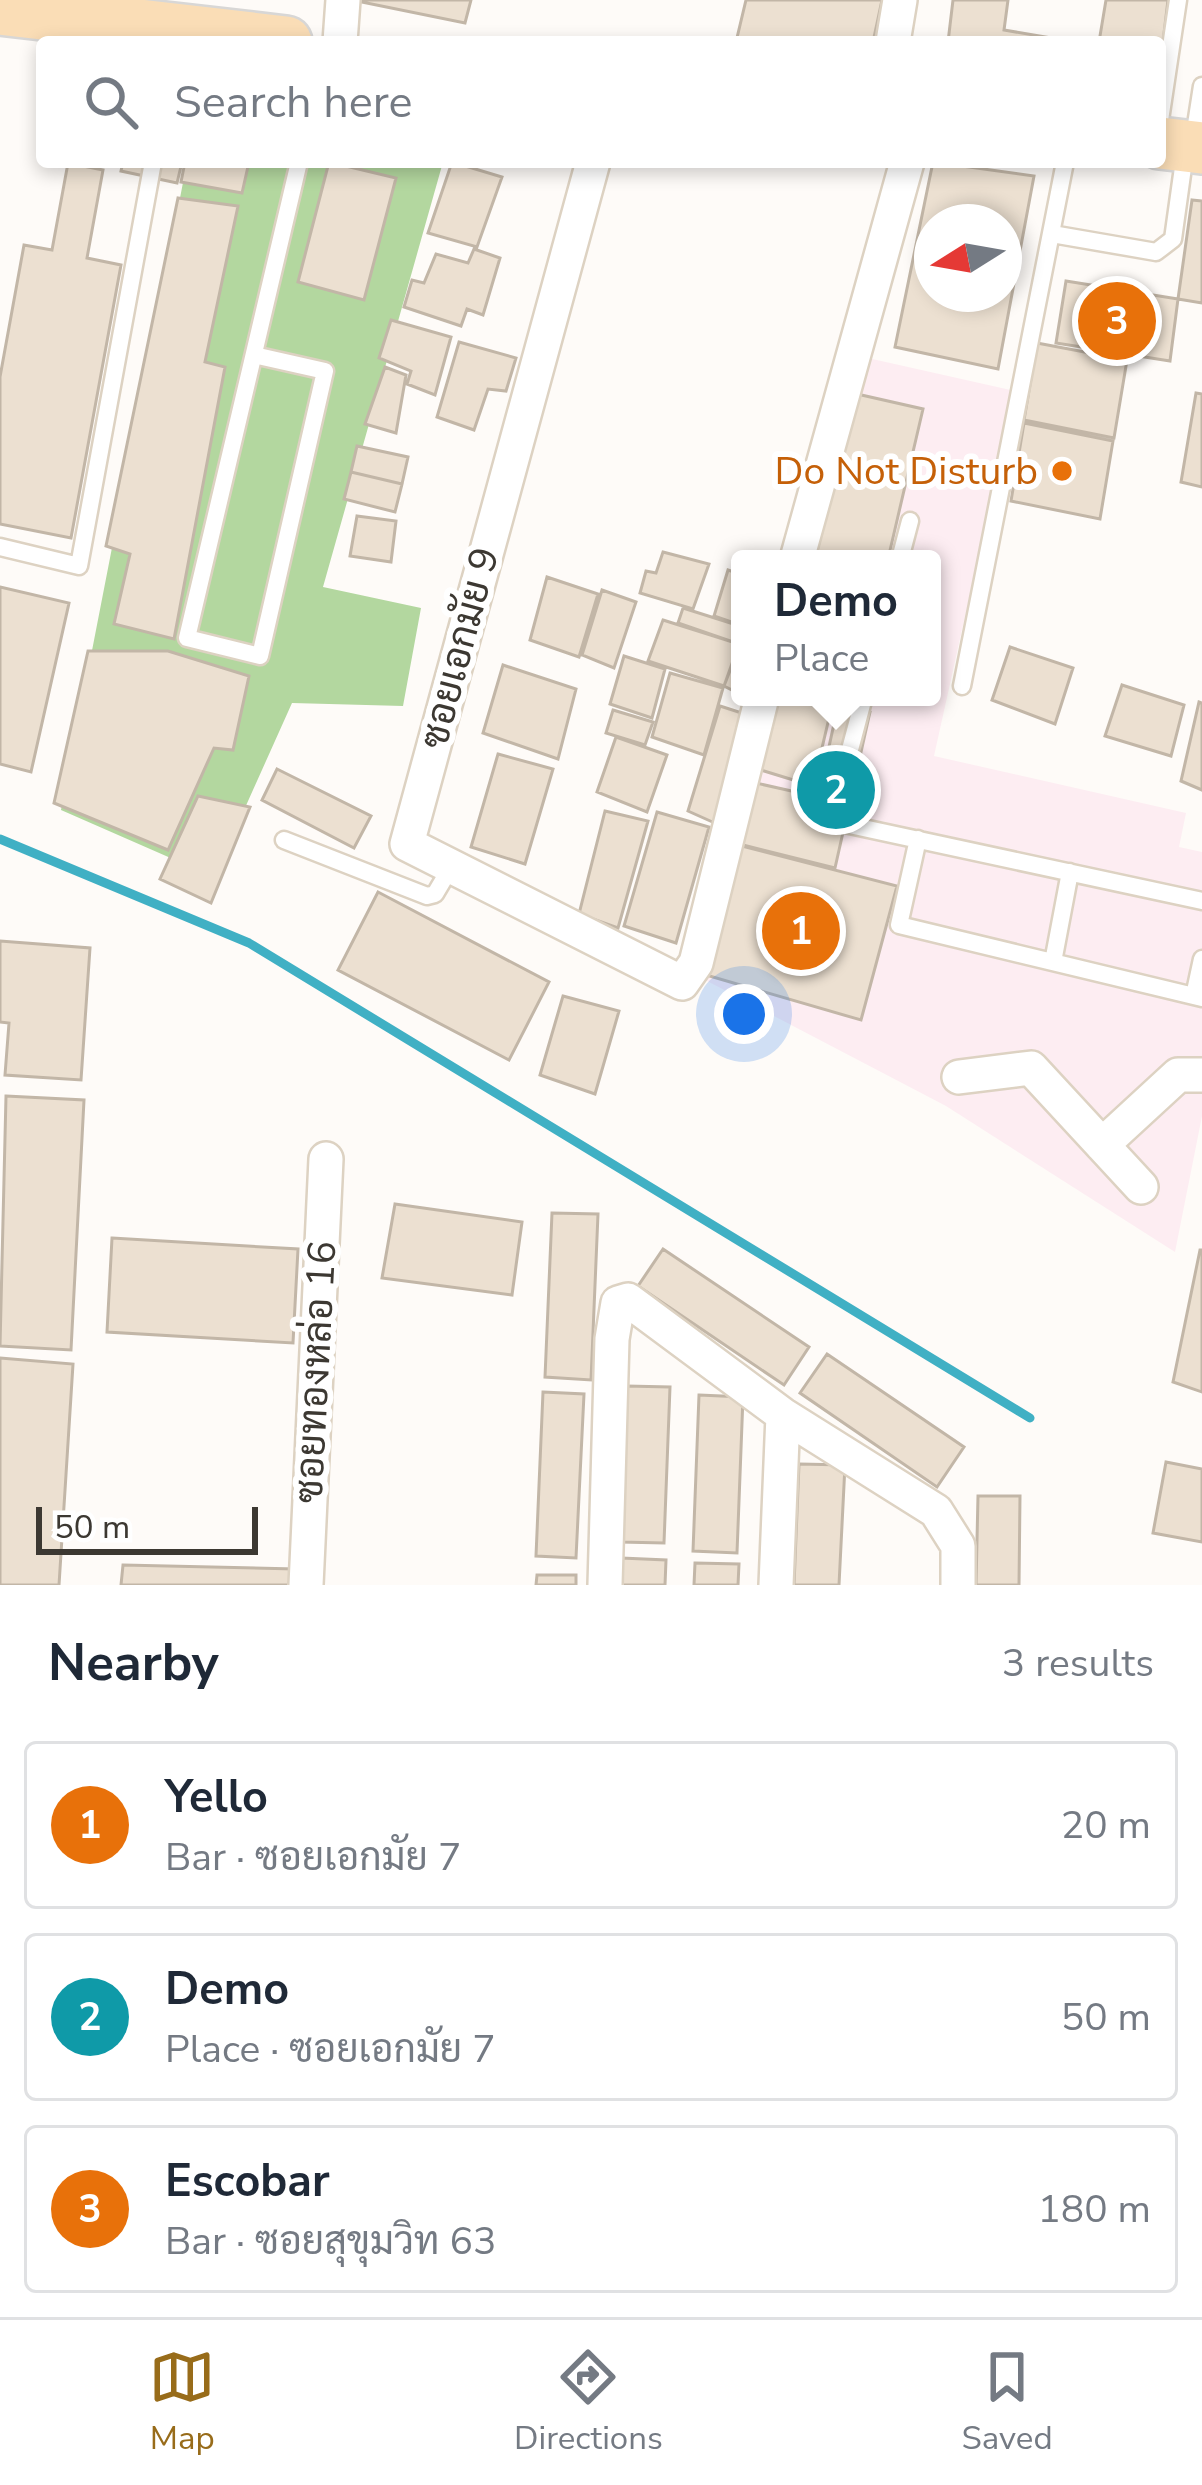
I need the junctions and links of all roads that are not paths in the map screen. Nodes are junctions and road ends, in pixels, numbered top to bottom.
1 (343, 0) edge
2 (900, 0) edge
3 (1178, 0) edge
4 (0, 9) edge
5 (176, 36) edge
6 (340, 36) edge
7 (893, 36) edge
8 (1202, 86) edge
9 (1180, 141) edge
10 (152, 168) edge
11 (298, 168) edge
12 (591, 168) edge
13 (906, 168) edge
14 (1065, 168) edge
15 (1052, 234) junction
16 (254, 355) junction
17 (910, 521) dead end
18 (0, 548) edge
19 (800, 550) edge
20 (902, 550) edge
21 (962, 686) dead end
22 (760, 706) edge
23 (862, 706) edge
24 (918, 839) junction
25 (284, 840) dead end
26 (451, 867) junction
27 (1070, 872) junction
28 (1202, 901) edge
29 (1202, 959) edge
30 (1052, 962) junction
31 (1198, 997) edge
32 (1202, 1075) edge
33 (959, 1077) dead end
34 (1102, 1145) junction
35 (326, 1159) dead end
36 (1141, 1187) dead end
37 (783, 1415) junction
38 (306, 1585) edge
39 (605, 1585) edge
40 (776, 1585) edge
41 (958, 1585) edge

1 - 6 street
2 - 7 street
3 - 9 lane
4 - 5 main road
8 - 9 lane
9 - 15 lane
10 - 18 lane
11 - 16 lane
12 - 26 street, ซอยเอกมัย 9
13 - 19 street
14 - 15 lane
15 - 21 lane
16 - 16 lane
17 - 20 lane
22 - 26 street, ซอยเอกมัย 9
23 - 24 lane
24 - 27 lane
24 - 30 lane
25 - 26 lane
27 - 28 lane
27 - 30 lane
29 - 31 lane
30 - 31 lane
32 - 34 street
33 - 34 street
34 - 36 street
35 - 38 street, ซอยทองหล่อ 16
37 - 39 street
37 - 40 street
37 - 41 street

